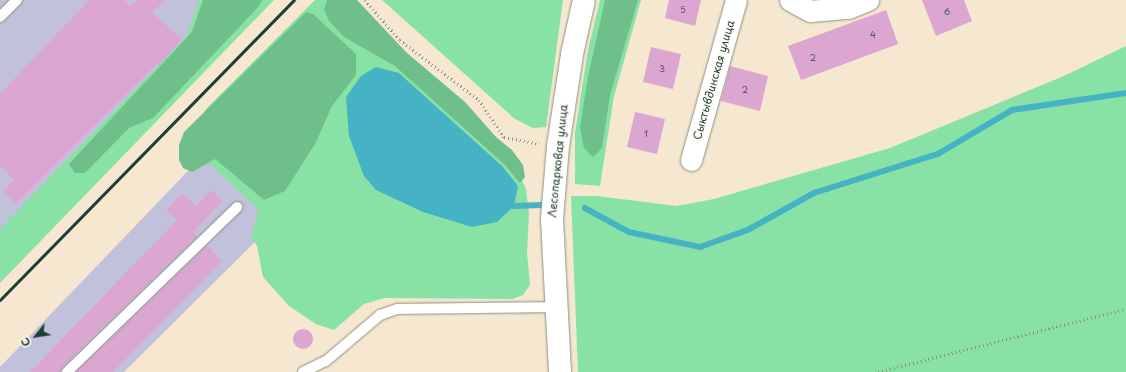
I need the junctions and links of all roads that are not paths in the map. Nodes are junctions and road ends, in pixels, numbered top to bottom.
1 (17, 0) edge
2 (584, 0) edge
3 (736, 0) edge
4 (790, 0) edge
5 (868, 0) edge
6 (0, 17) edge
7 (691, 160) dead end
8 (237, 207) dead end
9 (556, 307) junction
10 (67, 372) edge
11 (303, 372) edge
12 (560, 372) edge

1 - 6 lane
2 - 9 street, Лесопарковая улица
3 - 7 street, Сыктывдинская улица
4 - 5 street
8 - 10 lane
9 - 11 lane
9 - 12 street, Лесопарковая улица

